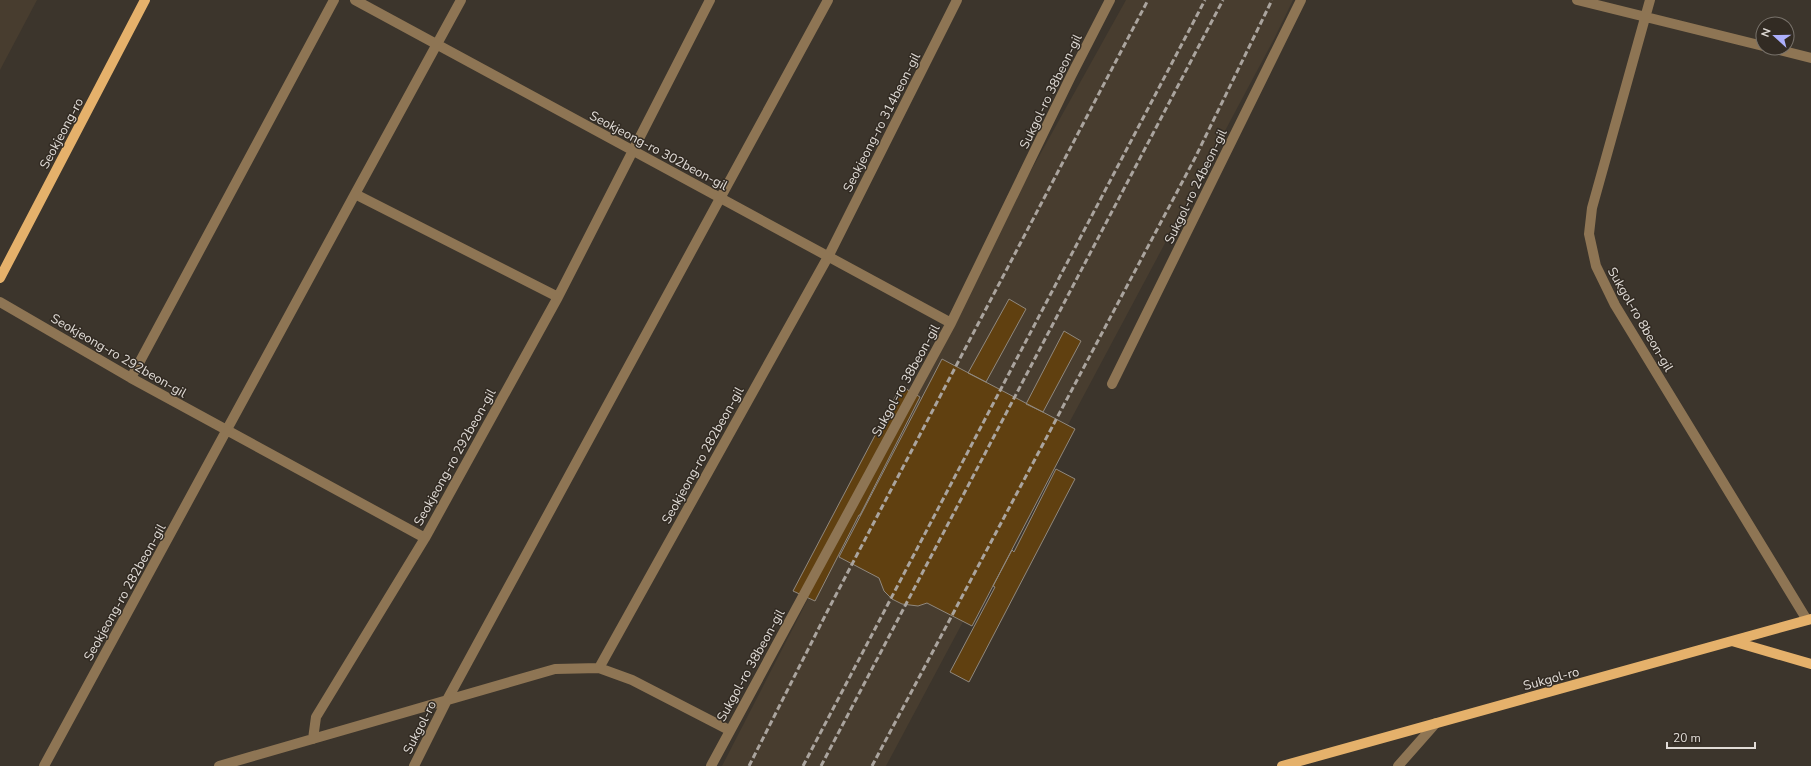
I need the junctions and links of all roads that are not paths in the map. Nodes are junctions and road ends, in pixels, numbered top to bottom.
1 (145, 0) edge
2 (334, 0) edge
3 (355, 0) edge
4 (461, 0) edge
5 (710, 0) edge
6 (828, 0) edge
7 (958, 0) edge
8 (1110, 0) edge
9 (1301, 0) edge
10 (1576, 0) edge
11 (1650, 0) edge
12 (1645, 17) junction
13 (436, 44) junction
14 (1755, 44) edge
15 (1795, 54) edge
16 (1811, 58) edge
17 (634, 151) junction
18 (355, 194) junction
19 (720, 198) junction
20 (829, 255) junction
21 (0, 278) edge
22 (558, 297) junction
23 (0, 302) edge
24 (951, 323) junction
25 (131, 378) junction
26 (1112, 384) dead end
27 (226, 430) junction
28 (424, 538) junction
29 (1809, 620) edge
30 (1732, 641) junction
31 (1811, 664) edge
32 (599, 668) junction
33 (447, 700) junction
34 (1436, 723) junction
35 (729, 730) junction
36 (313, 739) junction
37 (1305, 763) edge
38 (44, 766) edge
39 (219, 766) edge
40 (414, 766) edge
41 (711, 766) edge
42 (1282, 766) edge
43 (1398, 766) edge

1 - 21 main road, Seokjeong-ro
2 - 25 lane
3 - 13 lane, Seokjeong-ro 302beon-gil
4 - 13 lane
5 - 17 lane, Seokjeong-ro 292beon-gil
6 - 19 lane, Sukgol-ro
7 - 20 lane, Seokjeong-ro 314beon-gil
8 - 24 lane, Sukgol-ro 38beon-gil
9 - 26 lane, Sukgol-ro 24beon-gil
10 - 12 lane
11 - 12 lane, Sukgol-ro 8beon-gil
12 - 14 lane
12 - 29 lane, Sukgol-ro 8beon-gil
13 - 17 lane, Seokjeong-ro 302beon-gil
13 - 18 lane
15 - 16 lane
17 - 19 lane, Seokjeong-ro 302beon-gil
17 - 22 lane, Seokjeong-ro 292beon-gil
18 - 22 lane
18 - 27 lane
19 - 20 lane, Seokjeong-ro 302beon-gil
19 - 33 lane, Sukgol-ro
20 - 24 lane, Seokjeong-ro 302beon-gil
20 - 32 lane, Seokjeong-ro 282beon-gil
22 - 28 lane, Seokjeong-ro 292beon-gil
23 - 25 lane, Seokjeong-ro 292beon-gil
24 - 35 lane, Sukgol-ro 38beon-gil
25 - 27 lane, Seokjeong-ro 292beon-gil
27 - 28 lane, Seokjeong-ro 292beon-gil
27 - 38 lane, Seokjeong-ro 282beon-gil
28 - 36 lane
29 - 30 main road, Sukgol-ro
30 - 31 main road
30 - 34 main road, Sukgol-ro
32 - 33 lane
32 - 35 lane
33 - 36 lane
33 - 40 lane, Sukgol-ro
34 - 37 main road, Sukgol-ro
34 - 43 lane
35 - 41 lane, Sukgol-ro 38beon-gil
36 - 39 lane
37 - 42 main road, Sukgol-ro

